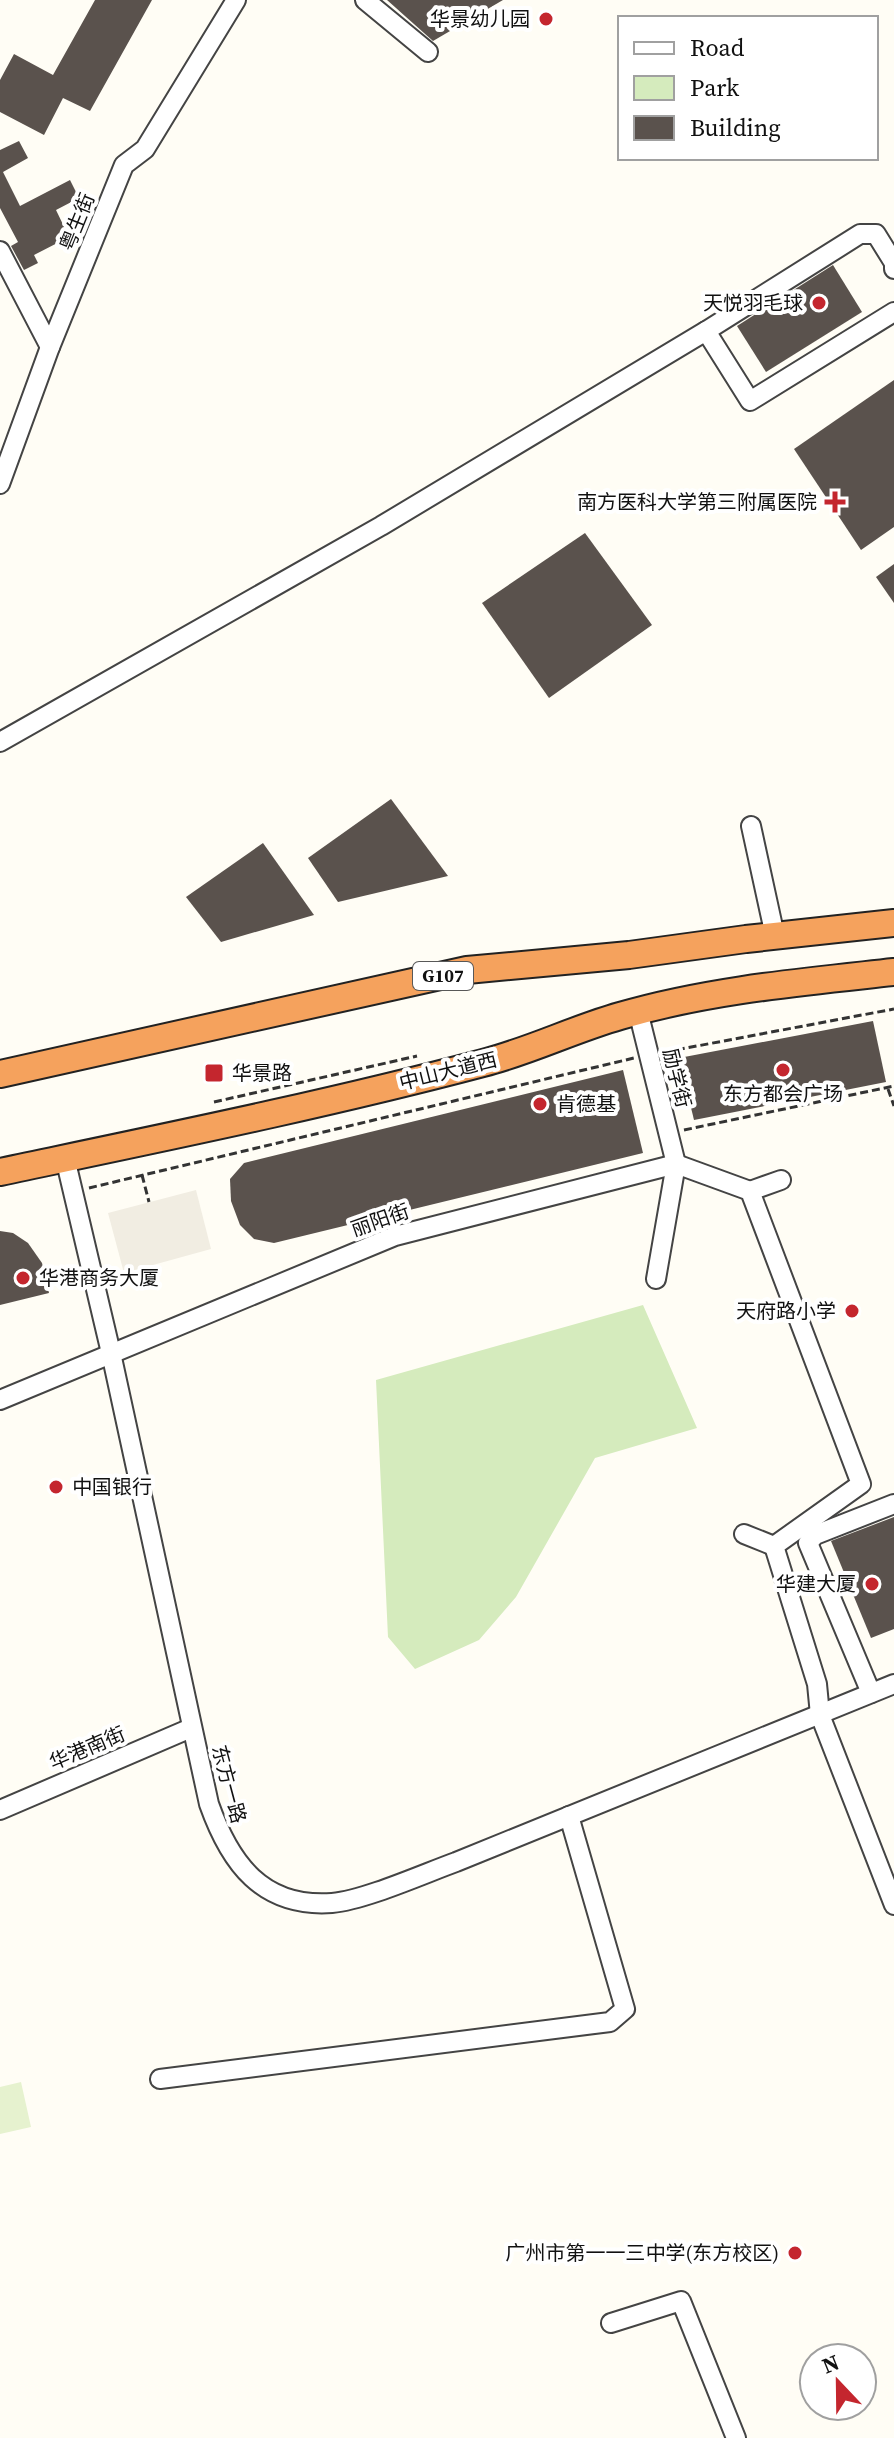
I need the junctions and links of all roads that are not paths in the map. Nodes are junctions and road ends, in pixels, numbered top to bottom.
1 (236, 0) edge
2 (365, 0) edge
3 (428, 52) dead end
4 (0, 251) edge
5 (894, 269) edge
6 (894, 312) edge
7 (706, 331) junction
8 (50, 347) junction
9 (0, 484) edge
10 (0, 742) edge
11 (751, 826) dead end
12 (894, 923) edge
13 (775, 936) junction
14 (894, 972) edge
15 (638, 1011) junction
16 (0, 1074) edge
17 (65, 1158) junction
18 (674, 1159) junction
19 (0, 1172) edge
20 (781, 1180) dead end
21 (750, 1191) junction
22 (656, 1279) dead end
23 (111, 1353) junction
24 (0, 1400) edge
25 (894, 1504) edge
26 (744, 1534) dead end
27 (774, 1546) junction
28 (894, 1684) edge
29 (871, 1693) junction
30 (820, 1715) junction
31 (191, 1728) junction
32 (0, 1810) edge
33 (569, 1816) junction
34 (894, 1905) edge
35 (160, 2079) dead end
36 (611, 2323) dead end
37 (736, 2438) edge

1 - 8 street, 粤生街
2 - 3 street
4 - 8 street
5 - 7 street
6 - 7 street
7 - 10 street
8 - 9 street, 粤生街
11 - 13 street
12 - 13 highway, G107
13 - 16 highway, G107
14 - 15 highway, 中山大道西
15 - 17 highway, 中山大道西
15 - 18 street, 励学街
17 - 19 highway, 中山大道西
17 - 23 street, 东方一路
18 - 21 street
18 - 22 street
18 - 23 street, 丽阳街
20 - 21 street
21 - 27 street
23 - 24 street, 丽阳街
23 - 31 street, 东方一路
25 - 29 street
26 - 27 street
27 - 30 street
28 - 29 street, 东方一路
29 - 30 street, 东方一路
30 - 33 street, 东方一路
30 - 34 street
31 - 32 street, 华港南街
31 - 33 street, 东方一路
33 - 35 street
36 - 37 street

